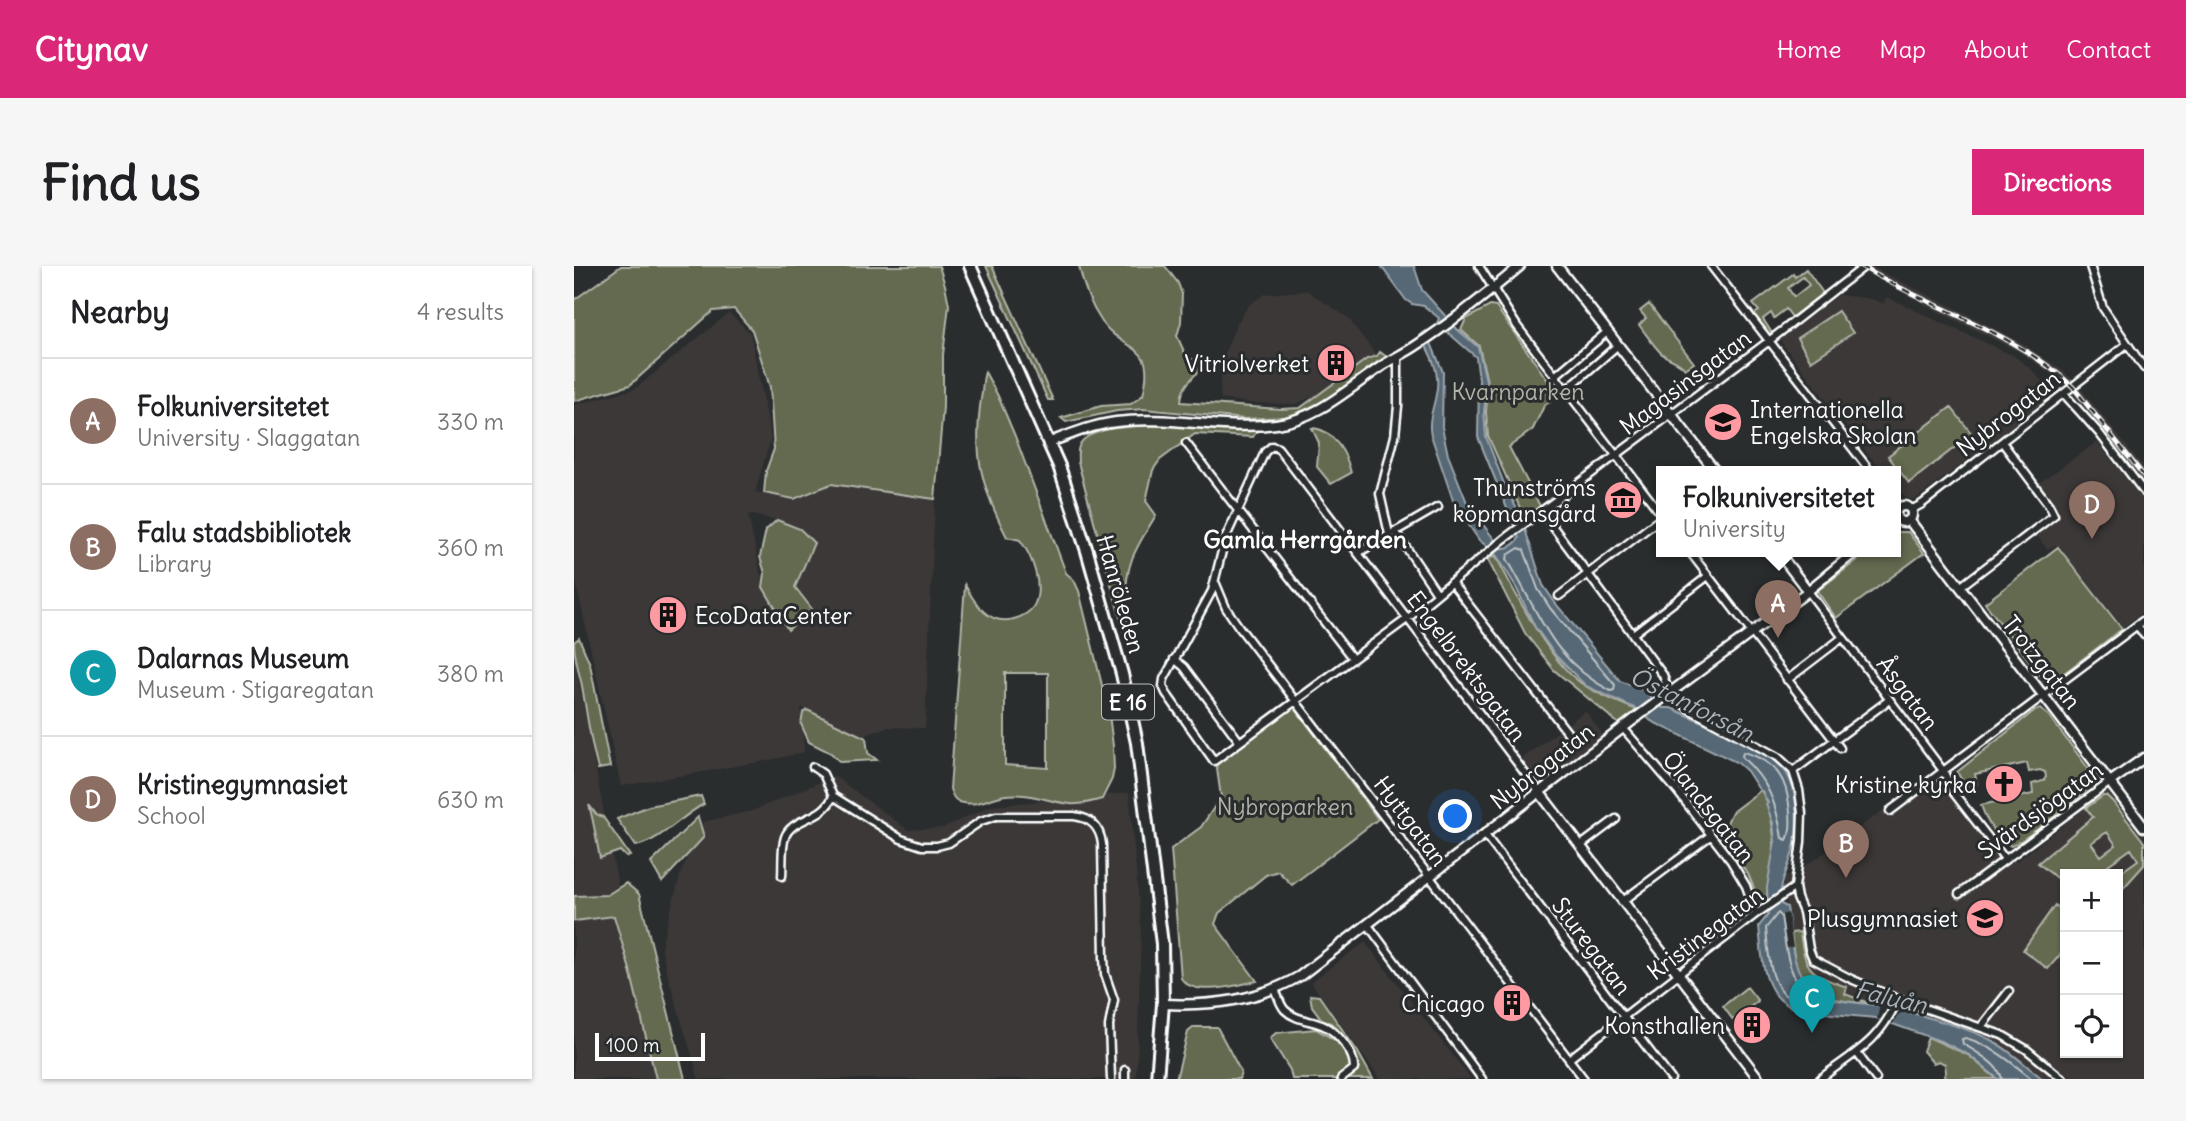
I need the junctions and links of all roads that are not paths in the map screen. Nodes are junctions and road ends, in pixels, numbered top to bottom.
1 (970, 266) edge
2 (1479, 266) edge
3 (1520, 266) edge
4 (1557, 266) edge
5 (1710, 266) edge
6 (1863, 266) edge
7 (2090, 266) edge
8 (1493, 290) junction
9 (1607, 332) junction
10 (1769, 341) junction
11 (2127, 344) junction
12 (1618, 345) junction
13 (1398, 356) junction
14 (2144, 368) edge
15 (1555, 376) junction
16 (1565, 388) junction
17 (2064, 394) junction
18 (1672, 414) junction
19 (1050, 442) junction
20 (2002, 442) junction
21 (1186, 443) dead end
22 (1616, 455) junction
23 (1711, 466) edge
24 (1866, 466) edge
25 (2144, 492) edge
26 (1901, 506) edge
27 (1238, 508) junction
28 (1438, 508) dead end
29 (1656, 509) edge
30 (1911, 510) junction
31 (1542, 512) junction
32 (1656, 520) edge
33 (1909, 520) junction
34 (1901, 521) edge
35 (1392, 533) junction
36 (1358, 553) junction
37 (1695, 557) edge
38 (1782, 557) edge
39 (1849, 557) edge
40 (1588, 573) junction
41 (1708, 576) junction
42 (1215, 582) junction
43 (1451, 582) junction
44 (1960, 587) junction
45 (1808, 591) junction
46 (1437, 593) junction
47 (1559, 596) dead end
48 (1407, 619) junction
49 (2144, 620) edge
50 (2137, 625) junction
51 (1752, 633) junction
52 (1633, 634) junction
53 (2144, 635) edge
54 (1842, 638) junction
55 (1352, 658) junction
56 (1174, 659) junction
57 (1787, 680) junction
58 (1670, 693) junction
59 (2045, 696) junction
60 (1296, 699) junction
61 (1889, 700) junction
62 (1623, 728) junction
63 (1571, 737) dead end
64 (1834, 740) junction
65 (1239, 741) junction
66 (1840, 748) dead end
67 (2144, 758) edge
68 (813, 767) dead end
69 (1793, 771) junction
70 (1944, 772) junction
71 (2110, 782) junction
72 (1540, 793) junction
73 (833, 796) junction
74 (1890, 811) dead end
75 (1616, 819) dead end
76 (2144, 827) edge
77 (1485, 835) junction
78 (1710, 835) junction
79 (1580, 846) junction
80 (2005, 859) junction
81 (782, 876) dead end
82 (1431, 877) junction
83 (1796, 887) junction
84 (1959, 894) dead end
85 (1623, 901) junction
86 (1756, 914) junction
87 (1368, 925) junction
88 (1679, 974) junction
89 (1275, 989) junction
90 (2009, 991) dead end
91 (1898, 999) junction
92 (1163, 1004) junction
93 (1624, 1017) junction
94 (1981, 1027) junction
95 (1857, 1053) junction
96 (1569, 1059) junction
97 (1125, 1070) dead end
98 (1111, 1079) edge
99 (1125, 1079) edge
100 (1157, 1079) edge
101 (1341, 1079) edge
102 (1482, 1079) edge
103 (1584, 1079) edge
104 (1671, 1079) edge
105 (1759, 1079) edge
106 (1821, 1079) edge
107 (1876, 1079) edge
108 (2063, 1079) edge

1 - 19 highway, Hanröleden / E 16
2 - 8 street
3 - 8 street
4 - 9 street
5 - 10 street
6 - 10 street, Magasinsgatan
7 - 11 street
8 - 13 street
8 - 15 street
9 - 12 street
9 - 15 street
10 - 18 street, Magasinsgatan
10 - 24 street
11 - 14 street
11 - 17 street, Nybrogatan
12 - 16 street
12 - 18 street
13 - 19 street
13 - 35 street
15 - 16 street
16 - 22 street
17 - 20 street, Nybrogatan
17 - 25 street
18 - 22 street, Magasinsgatan
18 - 23 street
19 - 92 highway, Hanröleden / E 16
20 - 30 street, Nybrogatan
20 - 44 street
21 - 27 street
22 - 29 street
22 - 31 street, Magasinsgatan
26 - 30 street
27 - 36 street, Engelbrektsgatan
27 - 42 street
27 - 55 street
28 - 35 street
30 - 33 street
31 - 40 street
31 - 43 street, Magasinsgatan
32 - 40 street
33 - 34 street
33 - 44 street, Trotzgatan
35 - 36 street
35 - 46 street
36 - 48 street, Engelbrektsgatan
37 - 41 street
38 - 45 street, Åsgatan
39 - 45 street, Nybrogatan
40 - 47 street
40 - 52 street
41 - 51 street
41 - 52 street
42 - 56 street
42 - 60 street, Hyttgatan
43 - 46 street
43 - 63 street
44 - 59 street, Trotzgatan
45 - 51 street, Nybrogatan
45 - 54 street, Åsgatan
46 - 48 street
48 - 55 street
48 - 72 street, Engelbrektsgatan
49 - 50 street
50 - 53 street
50 - 59 street
51 - 57 street
51 - 58 street, Nybrogatan
52 - 58 street
54 - 57 street
54 - 61 street, Åsgatan
55 - 60 street
56 - 65 street
56 - 65 street
57 - 64 street
58 - 62 street, Nybrogatan
58 - 69 street
59 - 70 street
59 - 71 street, Trotzgatan
60 - 65 street
60 - 82 street, Hyttgatan
61 - 64 street
61 - 70 street, Åsgatan
62 - 72 street, Nybrogatan
62 - 78 street, Ölandsgatan
64 - 66 street
64 - 69 street
67 - 71 street, Svärdsjögatan
68 - 73 street
69 - 83 street
70 - 74 street
70 - 80 street, Åsgatan
71 - 76 street, Trotzgatan
71 - 80 street, Svärdsjögatan
72 - 77 street, Nybrogatan
72 - 79 street, Engelbrektsgatan
73 - 81 street
73 - 98 street
75 - 79 street
77 - 82 street, Nybrogatan
77 - 93 street, Sturegatan
78 - 85 street
78 - 86 street, Ölandsgatan
79 - 85 street, Engelbrektsgatan
80 - 84 street, Svärdsjögatan
82 - 87 street, Nybrogatan
82 - 96 street, Hyttgatan
83 - 86 street, Kristinegatan
83 - 91 street
85 - 88 street, Engelbrektsgatan
86 - 88 street, Kristinegatan
87 - 89 street, Nybrogatan
87 - 102 street
88 - 93 street, Kristinegatan
88 - 105 street, Engelbrektsgatan
89 - 92 street, Nybrogatan
89 - 101 street
90 - 94 street
91 - 94 street
91 - 95 street
92 - 100 highway, Hanröleden / E 16
93 - 96 street, Kristinegatan
93 - 104 street, Sturegatan
94 - 108 street
95 - 106 street
95 - 107 street
96 - 103 street, Hyttgatan
97 - 99 street

